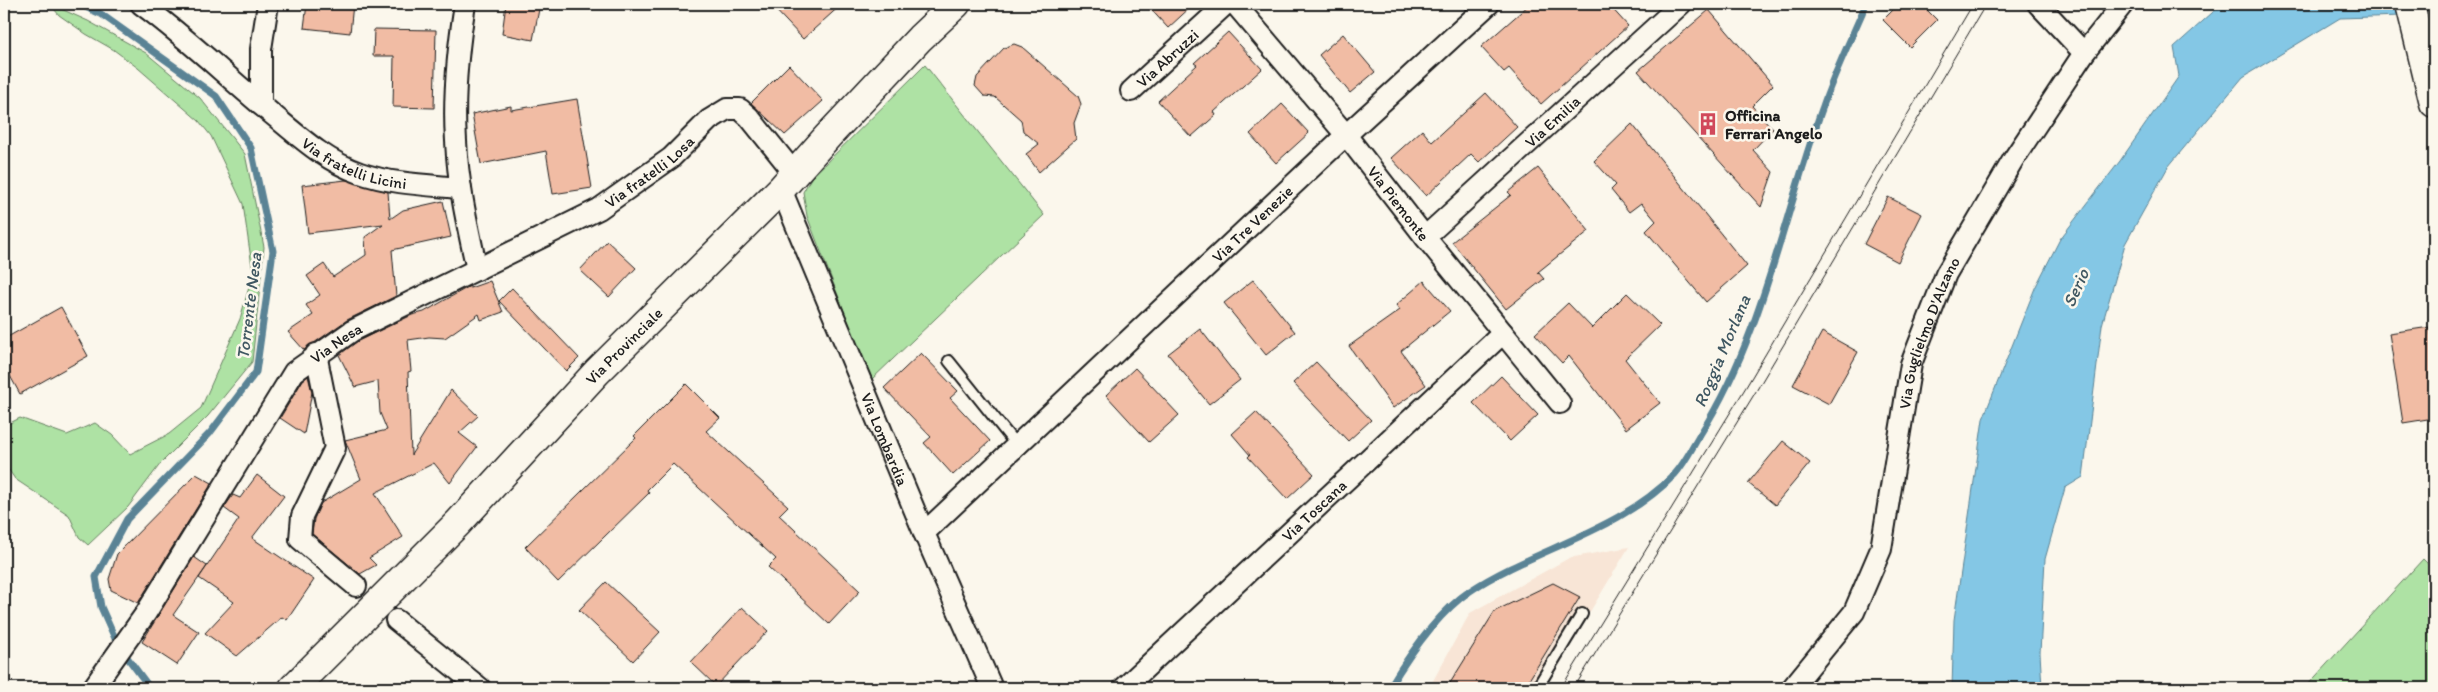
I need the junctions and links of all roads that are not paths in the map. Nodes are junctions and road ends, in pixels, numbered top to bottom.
1 (141, 4) edge
2 (268, 4) edge
3 (466, 4) edge
4 (956, 4) edge
5 (1226, 4) edge
6 (1234, 4) edge
7 (1489, 4) edge
8 (1681, 4) edge
9 (2038, 4) edge
10 (2124, 4) edge
11 (2410, 4) edge
12 (2084, 53) junction
13 (1131, 91) dead end
14 (2434, 103) edge
15 (260, 105) junction
16 (1346, 135) junction
17 (788, 182) junction
18 (462, 188) junction
19 (1425, 237) junction
20 (477, 270) junction
21 (1503, 333) junction
22 (316, 354) junction
23 (949, 361) dead end
24 (1560, 403) dead end
25 (1017, 446) junction
26 (924, 533) junction
27 (356, 586) dead end
28 (1582, 614) dead end
29 (396, 620) dead end
30 (98, 681) edge
31 (300, 685) edge
32 (480, 688) edge
33 (992, 688) edge
34 (1124, 688) edge
35 (1537, 688) edge
36 (1792, 688) edge

1 - 15 street, Via fratelli Licini
2 - 15 street
3 - 18 street
4 - 17 street, Via Provinciale
5 - 13 street, Via Abruzzi
6 - 16 street, Via Piemonte
7 - 16 street, Via Tre Venezie
8 - 19 street, Via Emilia
9 - 12 street
10 - 12 street, Via Guglielmo D'Alzano
11 - 14 street
12 - 36 street, Via Guglielmo D'Alzano
15 - 18 street, Via fratelli Licini
16 - 19 street, Via Piemonte
16 - 25 street, Via Tre Venezie
17 - 20 street, Via fratelli Losa
17 - 26 street, Via Lombardia
17 - 31 street, Via Provinciale
18 - 20 street
19 - 21 street, Via Piemonte
20 - 22 street, Via Nesa
21 - 24 street, Via Piemonte
21 - 34 street, Via Toscana
22 - 27 street
22 - 30 street, Via Nesa
23 - 25 lane
25 - 26 street, Via Tre Venezie
26 - 33 street, Via Lombardia
28 - 35 lane
29 - 32 street

